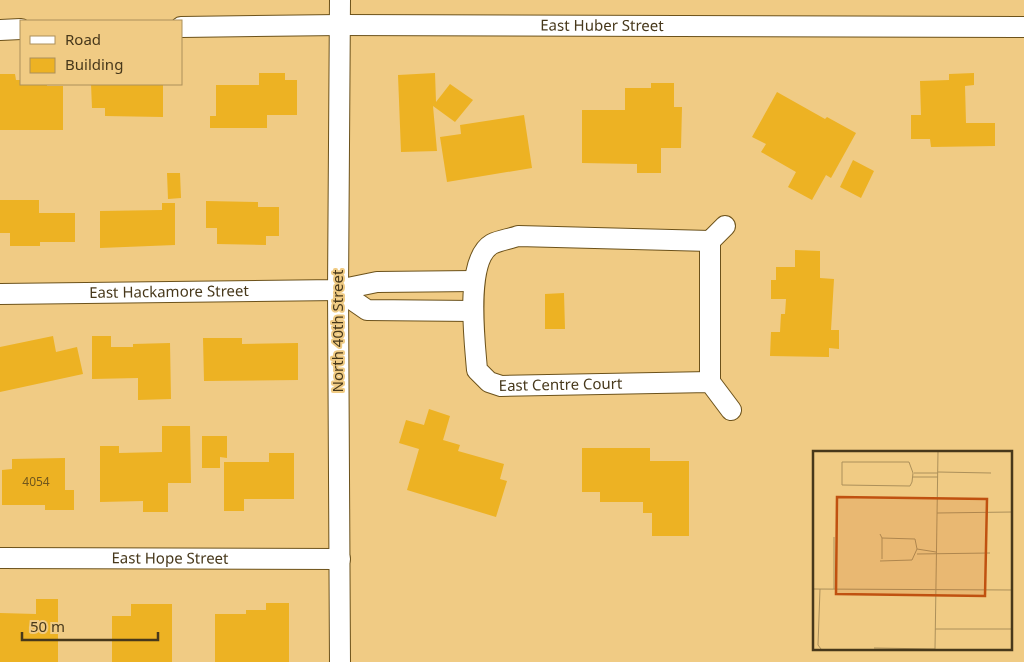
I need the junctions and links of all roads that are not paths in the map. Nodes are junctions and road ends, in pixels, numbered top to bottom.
1 (340, 0) edge
2 (340, 25) junction
3 (182, 27) edge
4 (1024, 27) edge
5 (20, 29) edge
6 (0, 30) edge
7 (725, 226) dead end
8 (710, 241) junction
9 (428, 281) junction
10 (474, 282) junction
11 (338, 290) junction
12 (0, 294) edge
13 (428, 311) junction
14 (473, 311) junction
15 (710, 382) junction
16 (731, 410) dead end
17 (0, 558) edge
18 (340, 559) junction
19 (340, 662) edge

1 - 2 street, North 40th Street
2 - 3 street, East Huber Street
2 - 4 street, East Huber Street
2 - 11 street, North 40th Street
5 - 6 street
7 - 8 street
8 - 10 street, East Centre Court
8 - 15 street
9 - 10 street
9 - 11 street
9 - 13 street
10 - 14 street, East Centre Court
11 - 12 street, East Hackamore Street
11 - 13 street
11 - 18 street, North 40th Street
13 - 14 street
14 - 15 street, East Centre Court
15 - 16 street
17 - 18 street, East Hope Street
18 - 19 street, North 40th Street

